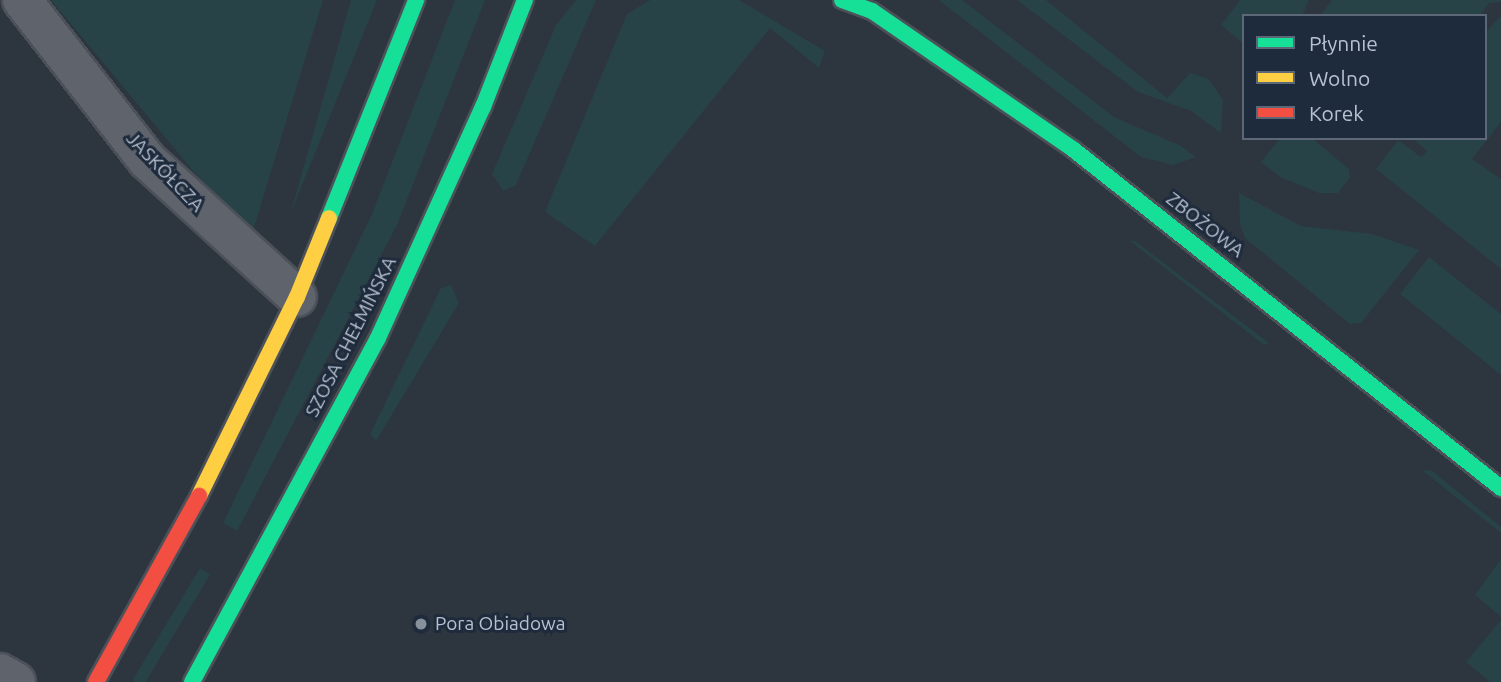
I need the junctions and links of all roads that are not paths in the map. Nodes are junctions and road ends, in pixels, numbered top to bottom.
1 (22, 0) edge
2 (416, 0) edge
3 (534, 0) edge
4 (842, 0) edge
5 (868, 5) edge
6 (522, 7) edge
7 (297, 297) junction
8 (1501, 488) edge
9 (0, 673) edge
10 (197, 680) edge
11 (16, 682) edge
12 (96, 682) edge

1 - 7 street, JASKÓŁCZA
2 - 7 main road
3 - 6 main road
4 - 5 main road, ZBOŻOWA
5 - 8 main road, ZBOŻOWA
6 - 10 main road, SZOSA CHEŁMIŃSKA
7 - 12 main road
9 - 11 street

